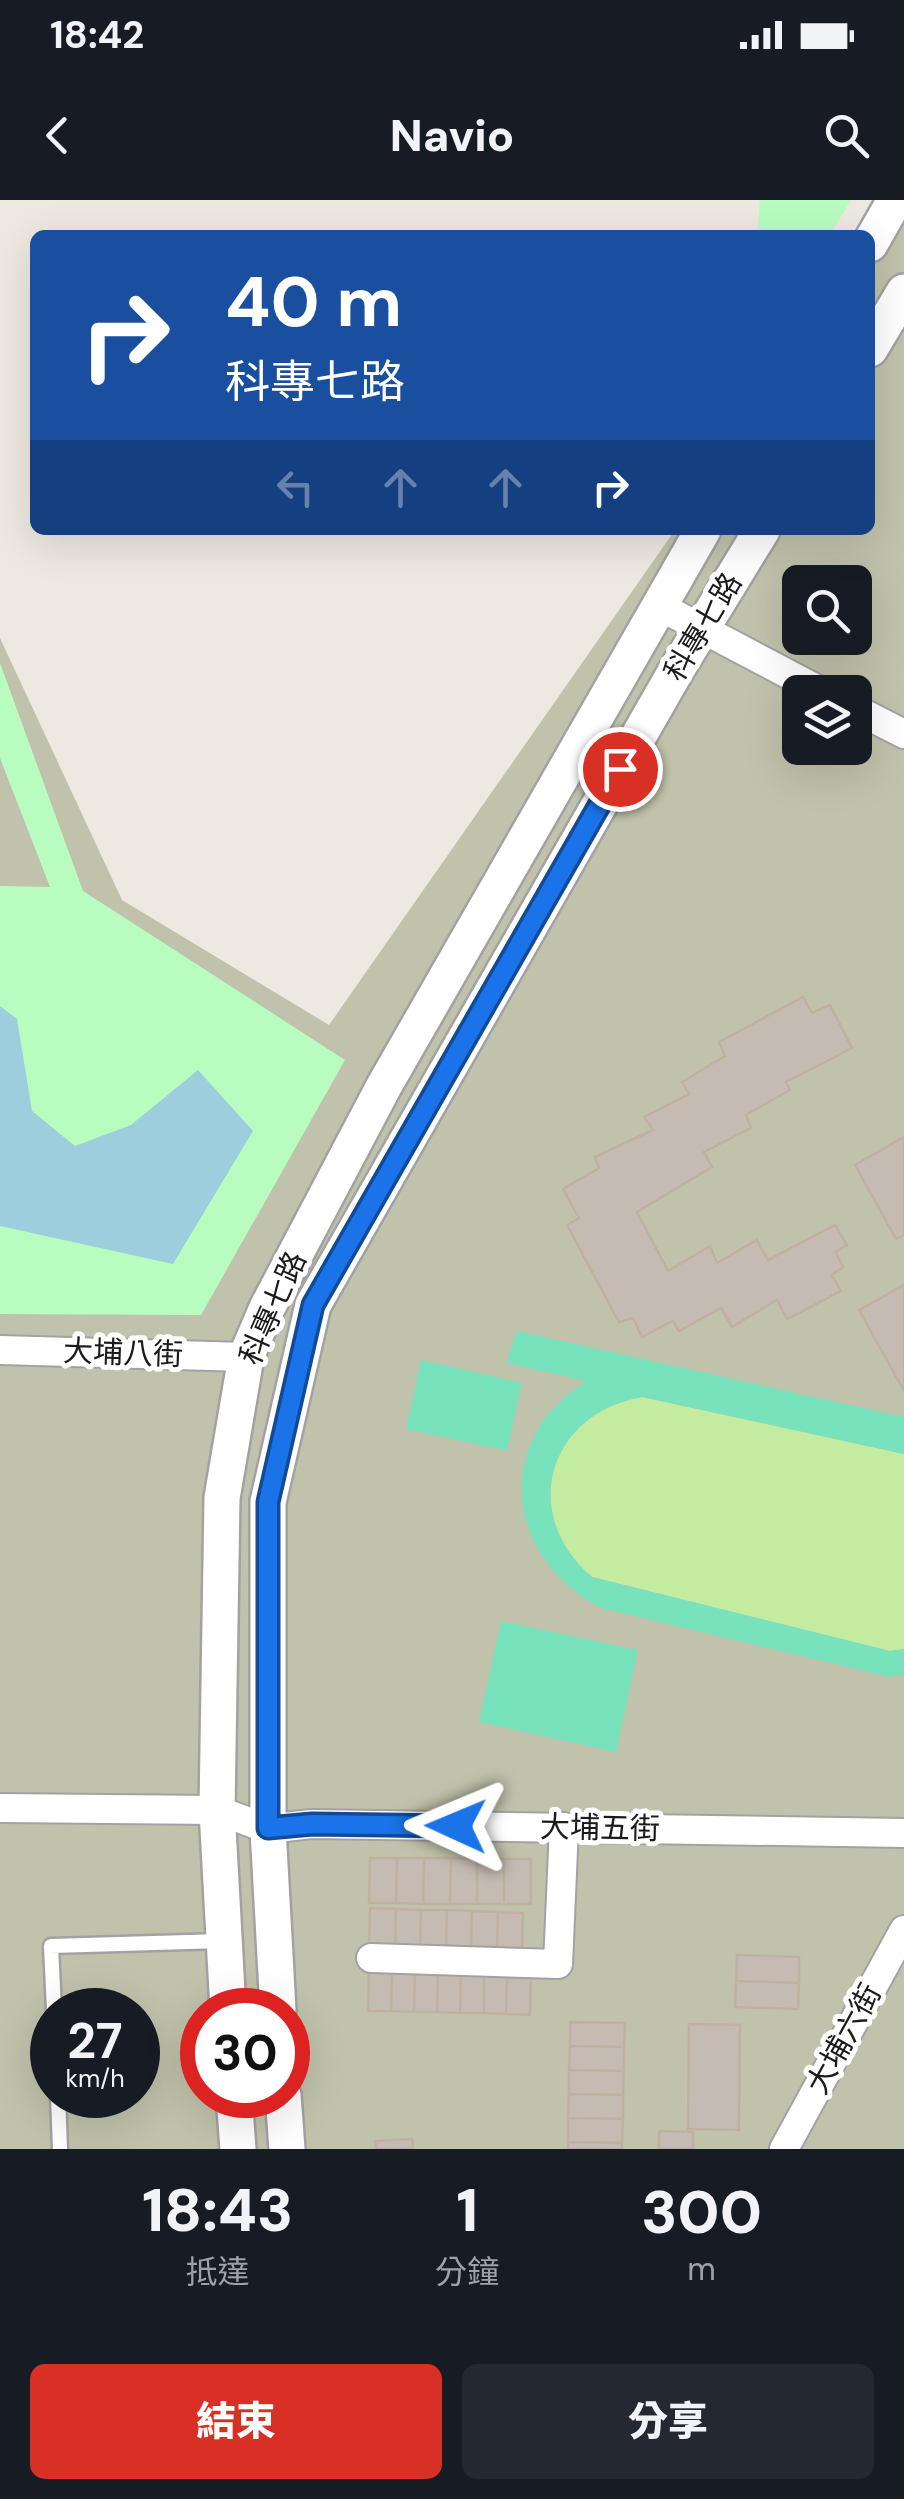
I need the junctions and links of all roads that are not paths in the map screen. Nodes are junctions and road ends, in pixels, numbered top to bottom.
1 (896, 200) edge
2 (875, 236) edge
3 (904, 292) edge
4 (875, 341) edge
5 (700, 535) edge
6 (759, 535) edge
7 (661, 607) junction
8 (700, 631) junction
9 (788, 675) edge
10 (872, 718) edge
11 (904, 734) edge
12 (0, 1350) edge
13 (246, 1356) junction
14 (0, 1808) edge
15 (218, 1810) junction
16 (268, 1828) junction
17 (564, 1828) junction
18 (904, 1833) edge
19 (904, 1930) edge
20 (224, 1941) junction
21 (371, 1958) dead end
22 (53, 1988) edge
23 (227, 1988) edge
24 (277, 1988) edge
25 (59, 2118) edge
26 (236, 2118) edge
27 (285, 2118) edge
28 (60, 2149) edge
29 (238, 2149) edge
30 (287, 2149) edge
31 (784, 2149) edge

1 - 2 street
3 - 4 street
5 - 7 street, 科專七路
6 - 8 street, 科專七路
7 - 8 street
7 - 13 street, 科專七路
8 - 9 street
8 - 16 street, 科專七路
10 - 11 street
12 - 13 street, 大埔八街
13 - 15 street, 科專七路
14 - 15 street, 大埔五街
15 - 16 street, 大埔五街
15 - 20 street, 科專七路
16 - 17 street, 大埔五街
16 - 24 street, 科專七路
17 - 18 street, 大埔五街
17 - 21 street
19 - 31 street, 大埔六街
20 - 22 lane
20 - 23 street, 科專七路
25 - 28 lane
26 - 29 street
27 - 30 street

